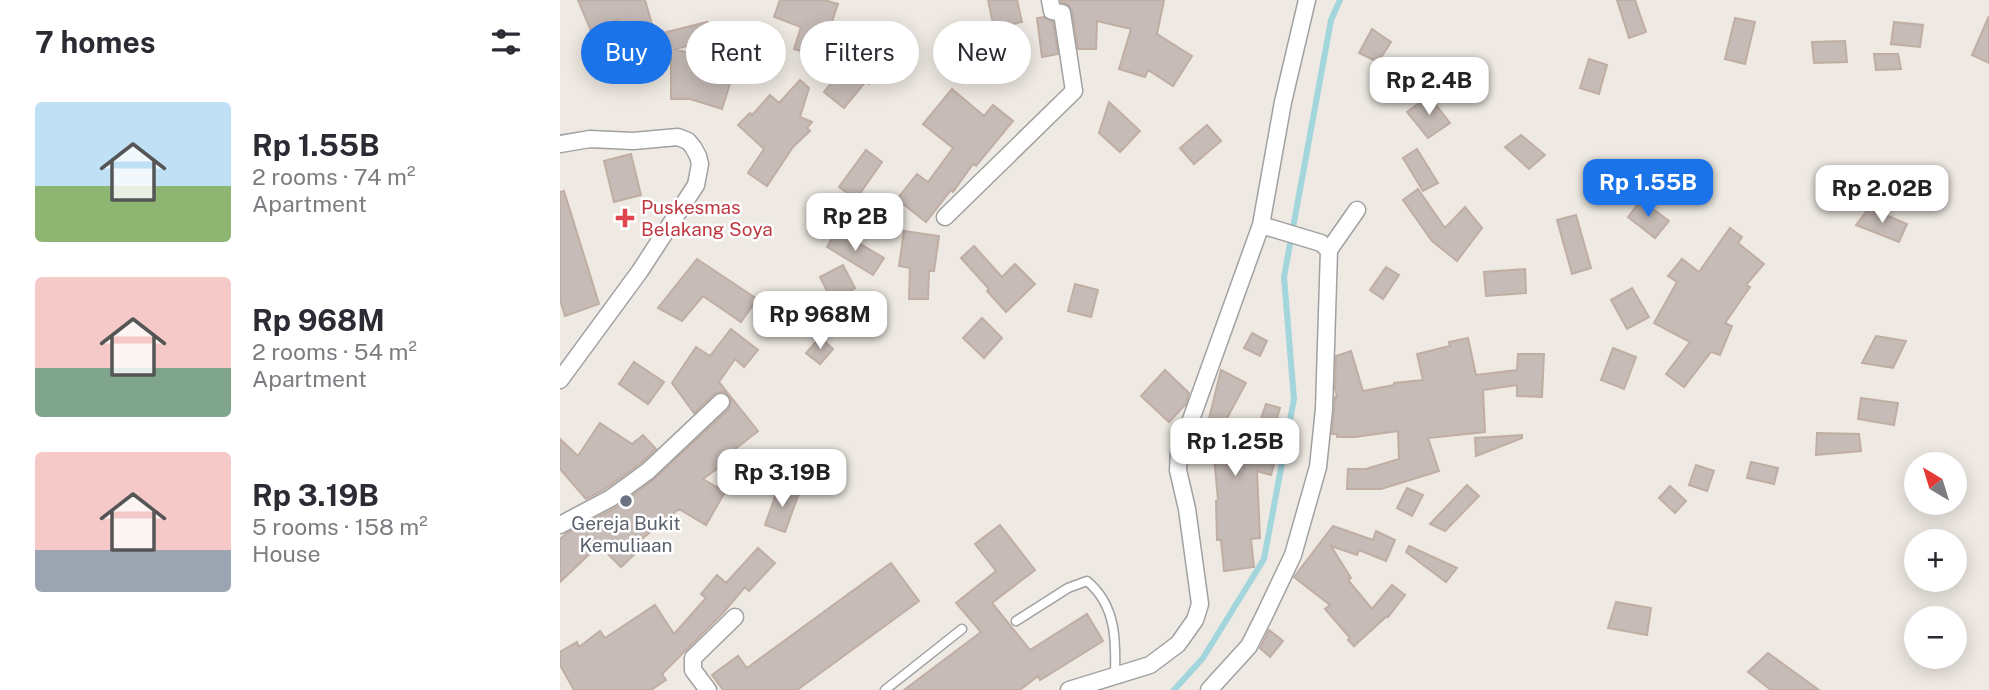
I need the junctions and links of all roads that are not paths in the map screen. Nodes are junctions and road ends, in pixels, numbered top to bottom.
1 (1050, 0) edge
2 (1307, 0) edge
3 (560, 144) edge
4 (1357, 210) dead end
5 (945, 217) dead end
6 (1268, 228) junction
7 (1323, 246) junction
8 (560, 380) edge
9 (720, 402) dead end
10 (560, 525) edge
11 (735, 617) dead end
12 (1016, 621) dead end
13 (962, 629) dead end
14 (1113, 682) edge
15 (708, 690) edge
16 (885, 690) edge
17 (1069, 690) edge
18 (1209, 690) edge

1 - 5 street
2 - 6 street
3 - 8 street
4 - 7 street
6 - 7 street
6 - 14 street
7 - 18 street
9 - 10 street
11 - 15 street
12 - 14 lane
13 - 16 lane
14 - 17 street

